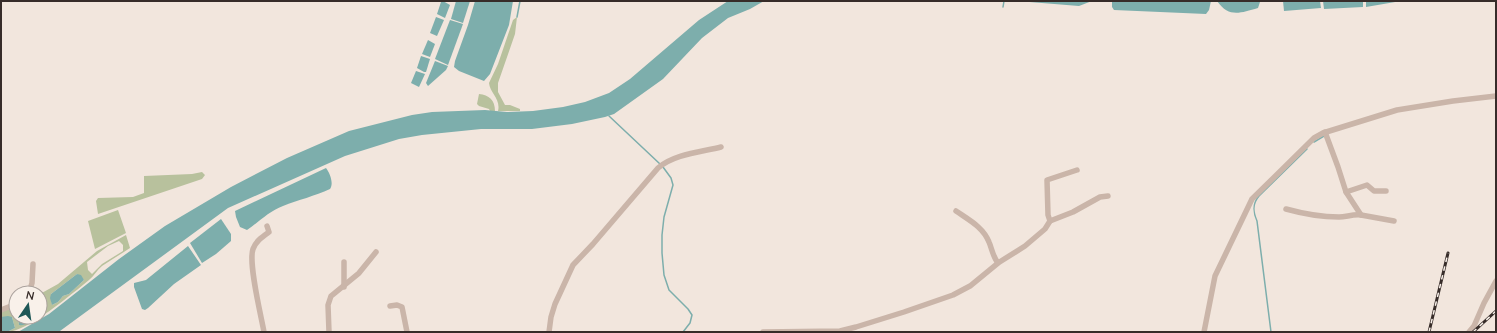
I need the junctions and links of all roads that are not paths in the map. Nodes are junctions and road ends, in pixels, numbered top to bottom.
1 (1496, 96) edge
2 (1325, 132) junction
3 (721, 147) dead end
4 (1077, 170) dead end
5 (1386, 191) dead end
6 (1346, 192) junction
7 (1108, 196) dead end
8 (1286, 209) dead end
9 (956, 211) dead end
10 (1361, 215) junction
11 (1050, 221) junction
12 (1394, 221) dead end
13 (267, 226) dead end
14 (376, 252) dead end
15 (344, 262) dead end
16 (998, 263) junction
17 (33, 264) dead end
18 (1496, 281) edge
19 (31, 285) edge
20 (344, 287) junction
21 (390, 306) dead end
22 (264, 332) edge
23 (329, 332) edge
24 (407, 332) edge
25 (549, 332) edge
26 (763, 332) edge
27 (1204, 332) edge
28 (1469, 332) edge

1 - 2 street
2 - 6 street
2 - 27 street
3 - 25 street
4 - 11 street
5 - 6 street
6 - 10 street
7 - 11 street
8 - 10 street
9 - 16 street
10 - 12 street
11 - 16 street
13 - 22 street
14 - 20 street
15 - 20 street
16 - 26 street
17 - 19 street
18 - 28 street
20 - 23 street
21 - 24 street

